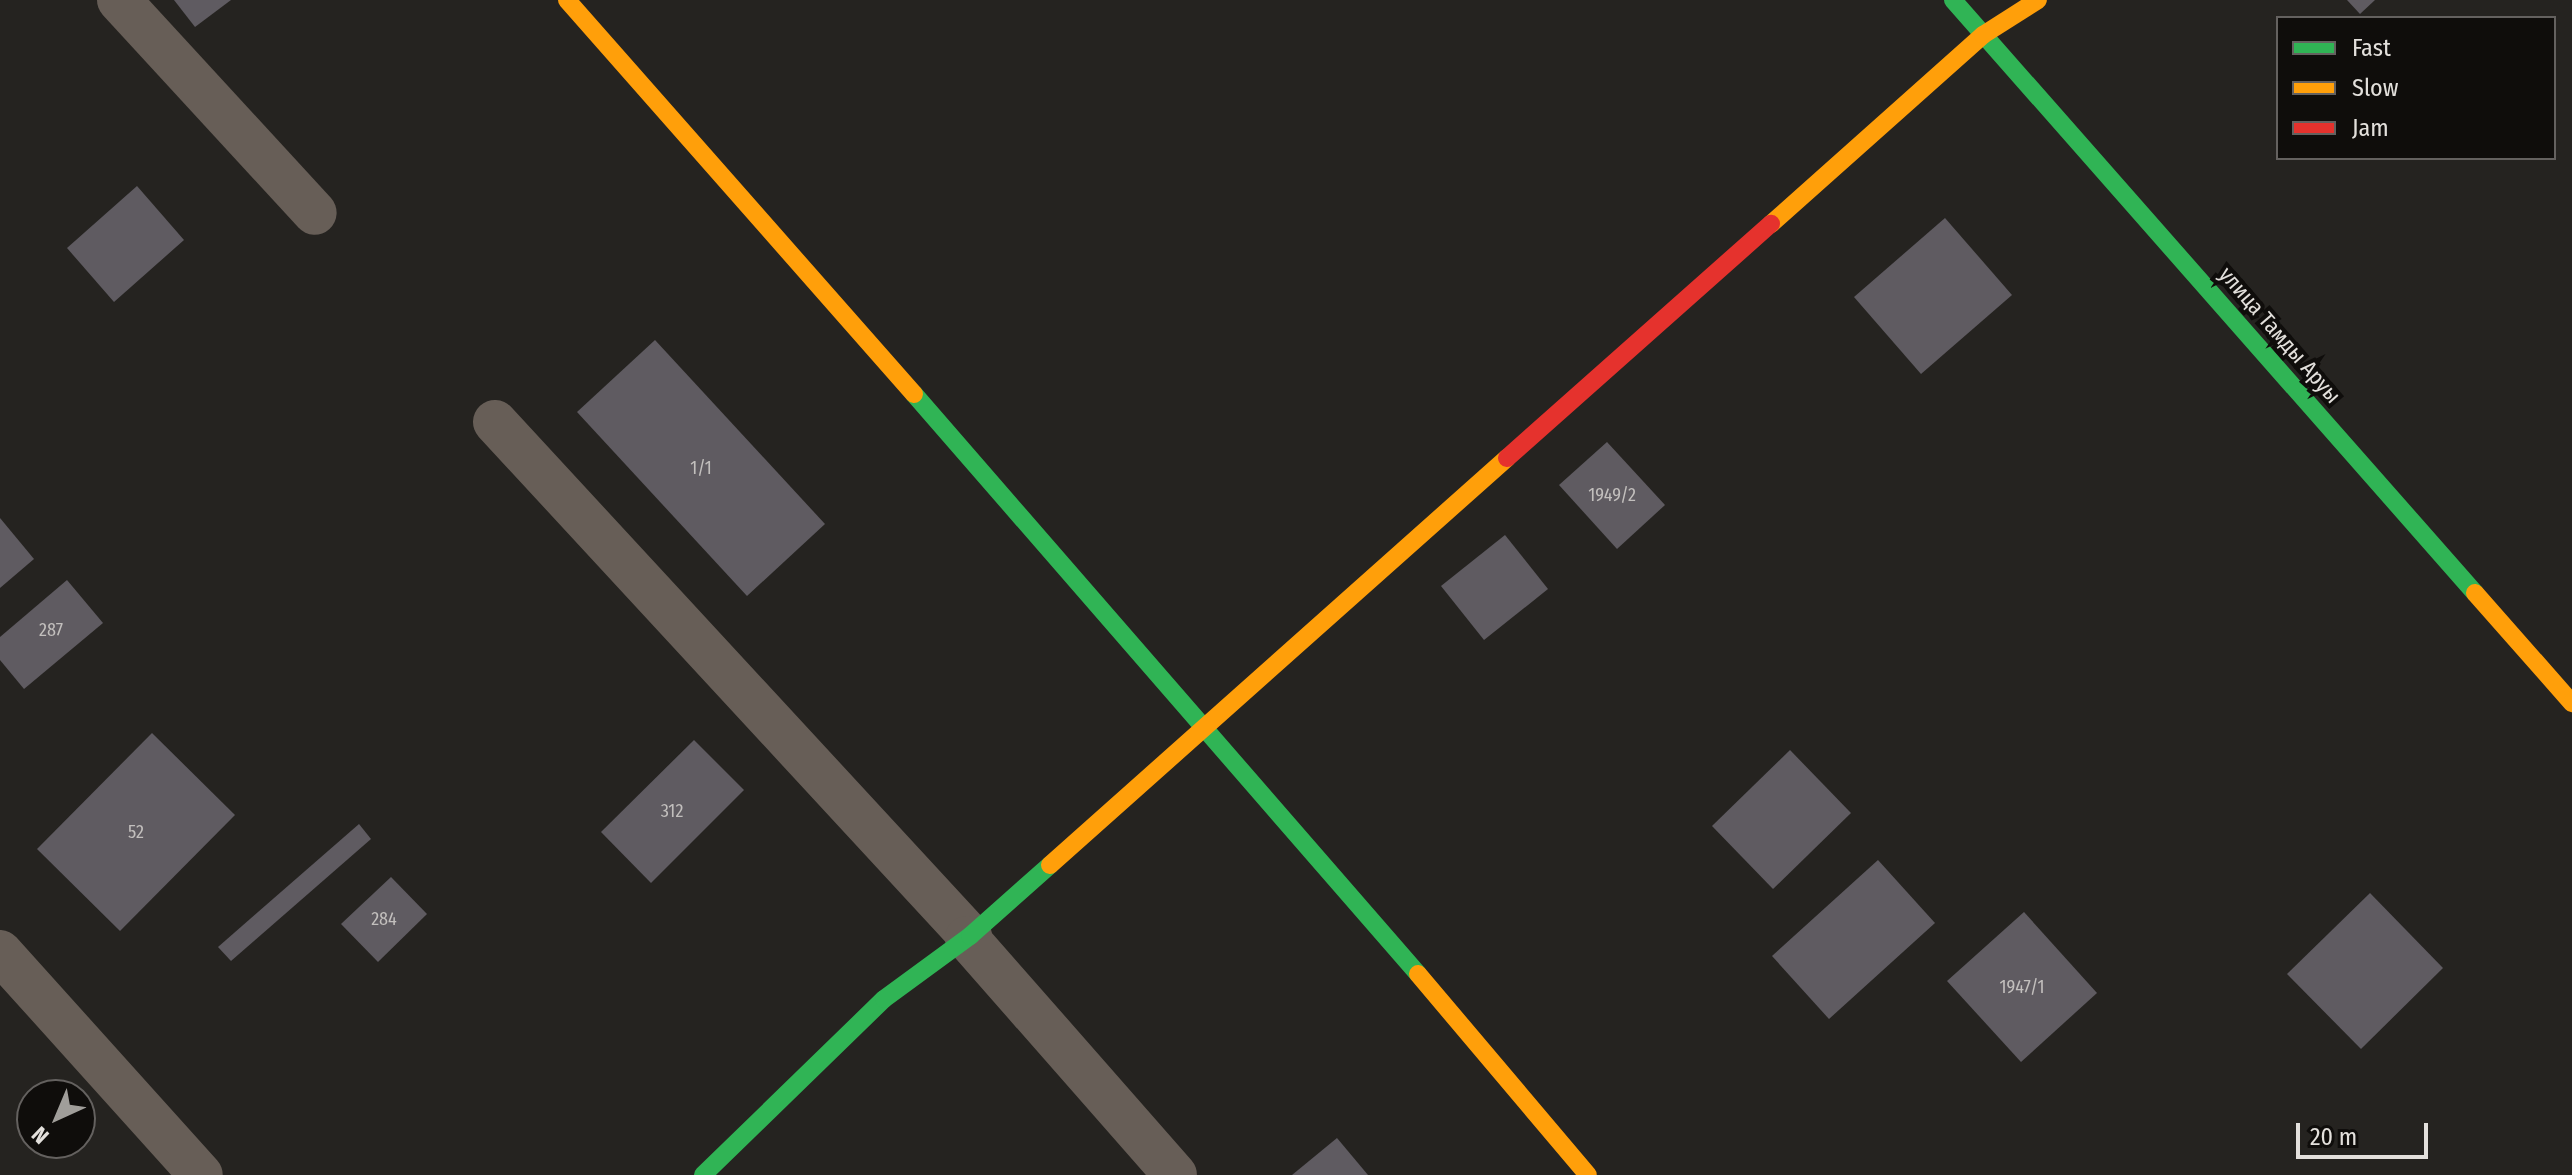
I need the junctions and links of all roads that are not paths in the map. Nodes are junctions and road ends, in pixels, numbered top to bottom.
1 (119, 0) edge
2 (567, 0) edge
3 (1953, 0) edge
4 (2038, 0) edge
5 (1983, 35) junction
6 (315, 213) dead end
7 (495, 422) dead end
8 (2572, 703) edge
9 (1205, 723) junction
10 (968, 937) junction
11 (0, 952) edge
12 (201, 1175) edge
13 (703, 1175) edge
14 (1175, 1175) edge
15 (1588, 1175) edge

1 - 6 street
2 - 9 street
3 - 5 street, улица Тамды Аруы
4 - 5 street
5 - 8 street, улица Тамды Аруы
5 - 9 street
7 - 10 street
9 - 10 street
9 - 15 street
10 - 13 street
10 - 14 street
11 - 12 street

